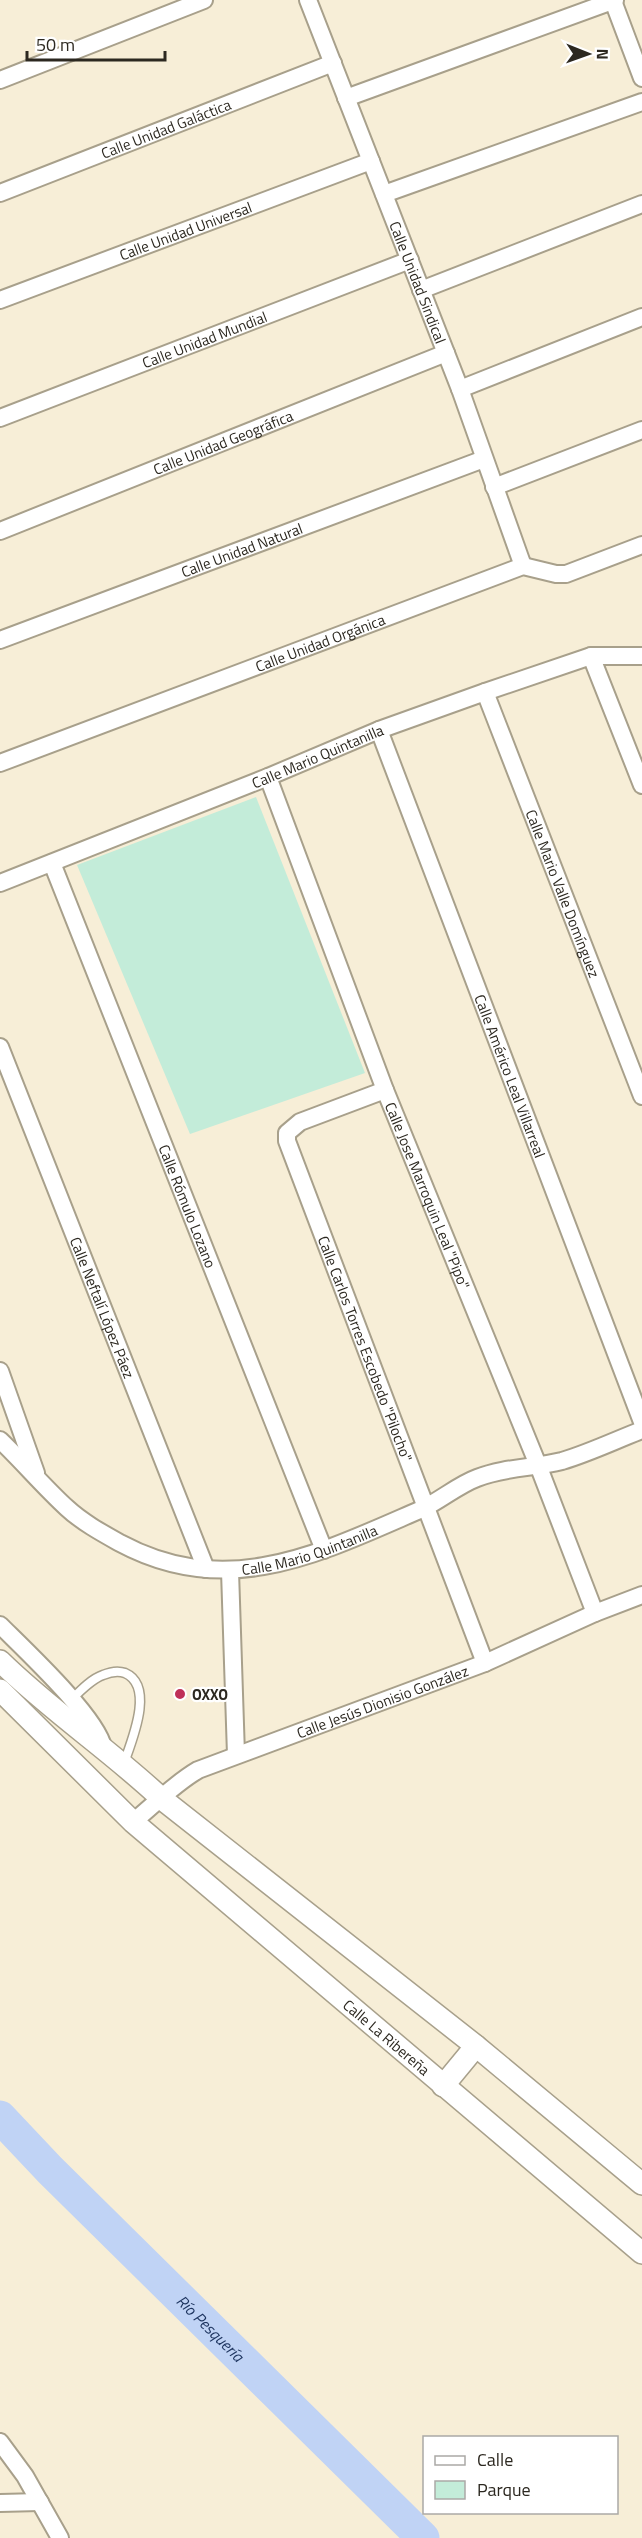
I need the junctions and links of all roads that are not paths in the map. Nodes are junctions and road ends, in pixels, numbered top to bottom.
1 (204, 0) edge
2 (311, 1) edge
3 (614, 1) edge
4 (333, 63) junction
5 (642, 78) edge
6 (0, 80) edge
7 (346, 98) junction
8 (642, 102) edge
9 (371, 161) junction
10 (0, 192) edge
11 (384, 194) junction
12 (642, 204) edge
13 (410, 260) junction
14 (421, 290) junction
15 (0, 300) edge
16 (642, 317) edge
17 (446, 353) junction
18 (460, 389) junction
19 (0, 418) edge
20 (642, 430) edge
21 (484, 459) junction
22 (494, 487) junction
23 (0, 531) edge
24 (642, 545) edge
25 (523, 566) junction
26 (0, 640) edge
27 (591, 656) junction
28 (642, 656) edge
29 (485, 692) junction
30 (380, 730) junction
31 (0, 764) edge
32 (268, 777) junction
33 (642, 785) edge
34 (52, 863) junction
35 (0, 883) edge
36 (0, 1047) edge
37 (385, 1090) junction
38 (642, 1096) edge
39 (0, 1371) edge
40 (642, 1422) edge
41 (642, 1430) edge
42 (0, 1440) edge
43 (538, 1465) junction
44 (38, 1476) junction
45 (425, 1508) junction
46 (324, 1550) junction
47 (206, 1569) junction
48 (230, 1571) junction
49 (642, 1594) edge
50 (595, 1613) junction
51 (0, 1625) edge
52 (0, 1661) edge
53 (485, 1663) junction
54 (0, 1690) edge
55 (64, 1706) junction
56 (236, 1755) junction
57 (124, 1763) junction
58 (162, 1799) junction
59 (133, 1822) junction
60 (476, 2046) junction
61 (442, 2086) junction
62 (642, 2184) edge
63 (642, 2253) edge
64 (0, 2442) edge
65 (40, 2502) junction
66 (0, 2503) edge
67 (60, 2538) edge

1 - 6 street
2 - 4 street, Calle Unidad Sindical
3 - 5 street
3 - 7 street
4 - 7 street, Calle Unidad Sindical
4 - 10 street, Calle Unidad Galáctica
7 - 9 street, Calle Unidad Sindical
8 - 11 street
9 - 11 street, Calle Unidad Sindical
9 - 15 street, Calle Unidad Universal
11 - 13 street, Calle Unidad Sindical
12 - 14 street
13 - 14 street, Calle Unidad Sindical
13 - 19 street, Calle Unidad Mundial
14 - 17 street, Calle Unidad Sindical
16 - 18 street
17 - 18 street, Calle Unidad Sindical
17 - 23 street, Calle Unidad Geográfica
18 - 21 street, Calle Unidad Sindical
20 - 22 street
21 - 22 street, Calle Unidad Sindical
21 - 26 street, Calle Unidad Natural
22 - 25 street, Calle Unidad Sindical
24 - 25 street
25 - 31 street, Calle Unidad Orgánica
27 - 28 street, Calle Mario Quintanilla
27 - 29 street, Calle Mario Quintanilla
27 - 33 street
29 - 30 street, Calle Mario Quintanilla
29 - 38 street, Calle Mario Valle Domínguez
30 - 32 street, Calle Mario Quintanilla
30 - 40 street, Calle Américo Leal Villarreal
32 - 34 street, Calle Mario Quintanilla
32 - 37 street, Calle Jose Marroquin Leal "Pipo"
34 - 35 street, Calle Mario Quintanilla
34 - 46 street, Calle Rómulo Lozano
36 - 47 street, Calle Neftalí López Páez
37 - 43 street, Calle Jose Marroquin Leal "Pipo"
37 - 45 street, Calle Carlos Torres Escobedo "Pilocho"
39 - 44 street
41 - 43 street, Calle Mario Quintanilla
42 - 44 street, Calle Mario Quintanilla
43 - 45 street, Calle Mario Quintanilla
43 - 50 street, Calle Jose Marroquin Leal "Pipo"
44 - 47 street, Calle Mario Quintanilla
45 - 46 street, Calle Mario Quintanilla
45 - 53 street, Calle Carlos Torres Escobedo "Pilocho"
46 - 48 street, Calle Mario Quintanilla
47 - 48 street, Calle Mario Quintanilla
48 - 56 street
49 - 50 street, Calle Jesús Dionisio González
50 - 53 street, Calle Jesús Dionisio González
51 - 55 street
52 - 55 street
53 - 56 street, Calle Jesús Dionisio González
54 - 59 street, Calle La Ribereña
55 - 57 street
55 - 57 lane
56 - 58 street, Calle Jesús Dionisio González
57 - 58 street
58 - 59 street, Calle Jesús Dionisio González
58 - 60 street
59 - 61 street, Calle La Ribereña
60 - 61 street
60 - 62 street
61 - 63 street, Calle La Ribereña
64 - 65 street
65 - 66 street
65 - 67 street

